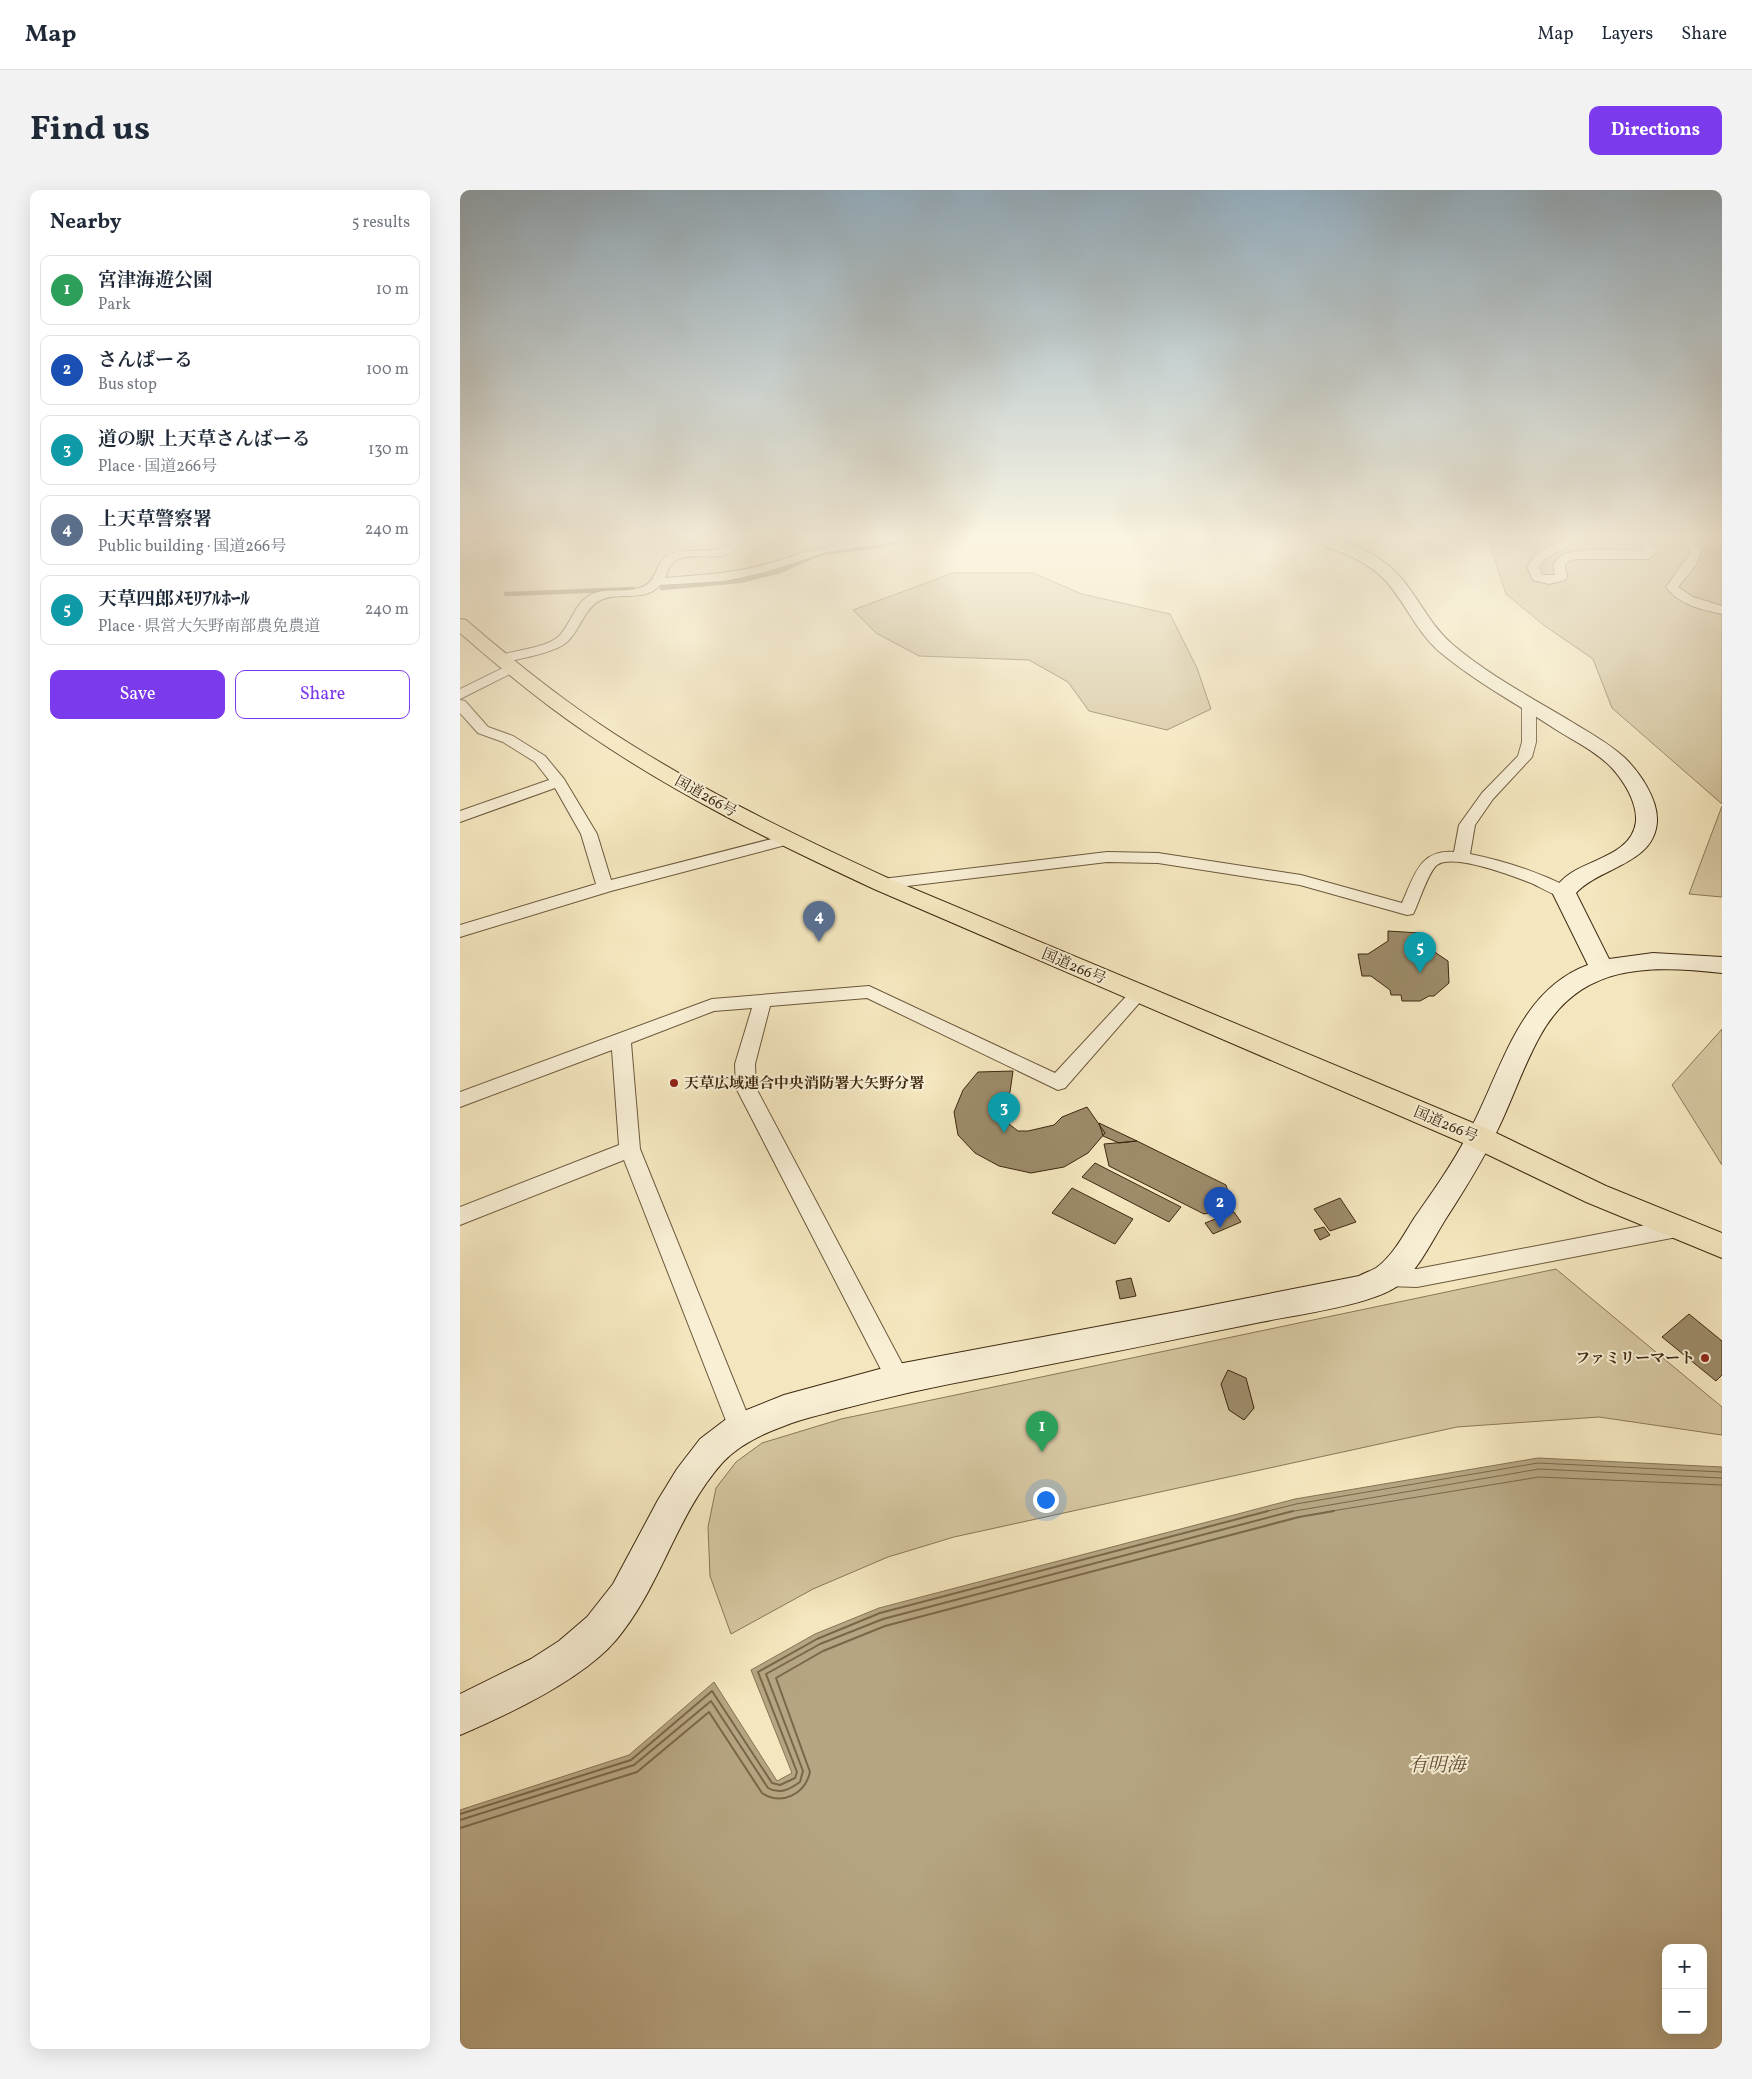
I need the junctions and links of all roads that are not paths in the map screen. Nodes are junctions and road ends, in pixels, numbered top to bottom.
1 (461, 625) edge
2 (573, 625) edge
3 (1424, 625) edge
4 (506, 663) junction
5 (460, 695) edge
6 (460, 704) edge
7 (1529, 704) junction
8 (559, 782) junction
9 (460, 817) edge
10 (786, 840) junction
11 (1462, 857) junction
12 (882, 884) junction
13 (605, 887) junction
14 (1564, 892) junction
15 (460, 931) edge
16 (1722, 965) edge
17 (1602, 970) junction
18 (1139, 994) junction
19 (763, 1000) junction
20 (621, 1040) junction
21 (460, 1100) edge
22 (1480, 1138) junction
23 (630, 1149) junction
24 (460, 1216) edge
25 (1677, 1228) junction
26 (1722, 1246) edge
27 (1387, 1277) junction
28 (898, 1379) junction
29 (741, 1428) junction
30 (460, 1715) edge

1 - 4 highway, 国道266号
2 - 4 street
3 - 7 street
4 - 5 street
4 - 10 highway, 国道266号
6 - 8 street
7 - 11 street
7 - 14 street
8 - 9 street
8 - 13 street
10 - 12 highway, 国道266号
10 - 13 street
11 - 12 street
11 - 14 street
12 - 18 highway, 国道266号
13 - 15 street
14 - 17 street
16 - 17 street
17 - 22 street
18 - 19 street
18 - 22 highway, 国道266号
19 - 20 street
19 - 28 street
20 - 21 street
20 - 23 street
22 - 25 highway, 国道266号
22 - 27 street
23 - 24 street
23 - 29 street
25 - 26 highway, 国道266号
25 - 27 street
27 - 28 street
28 - 29 street
29 - 30 street

